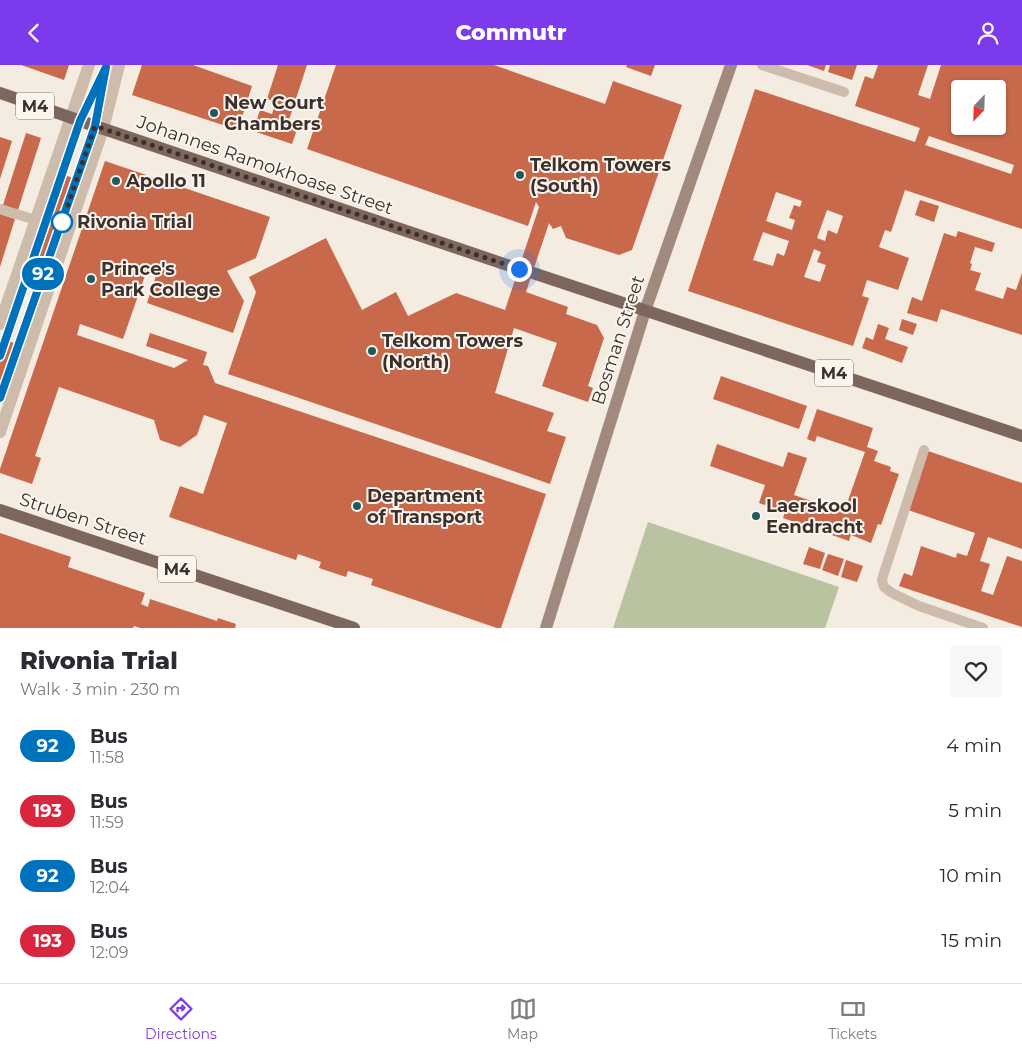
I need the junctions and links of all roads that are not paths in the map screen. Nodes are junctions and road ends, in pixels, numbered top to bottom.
1 (89, 65) edge
2 (731, 65) edge
3 (762, 65) edge
4 (111, 66) edge
5 (0, 93) edge
6 (844, 93) dead end
7 (75, 120) junction
8 (99, 128) junction
9 (0, 209) edge
10 (36, 220) junction
11 (519, 269) dead end
12 (533, 273) dead end
13 (645, 311) junction
14 (0, 324) edge
15 (0, 356) edge
16 (0, 398) edge
17 (0, 432) edge
18 (1022, 436) edge
19 (924, 450) dead end
20 (0, 510) edge
21 (354, 628) edge
22 (546, 628) edge
23 (983, 628) edge

1 - 7 street
2 - 13 main road, Bosman Street
3 - 6 lane
4 - 7 lane
4 - 8 street
5 - 7 main road, Johannes Ramokhoase Street / M4
7 - 8 main road, Johannes Ramokhoase Street / M4
7 - 10 street
7 - 15 lane
8 - 11 main road, Johannes Ramokhoase Street / M4
8 - 16 lane
8 - 17 street
9 - 10 lane
10 - 14 street
12 - 13 main road, M4
13 - 18 main road, M4
13 - 22 main road, Bosman Street
19 - 23 lane
20 - 21 main road, Struben Street / M4

